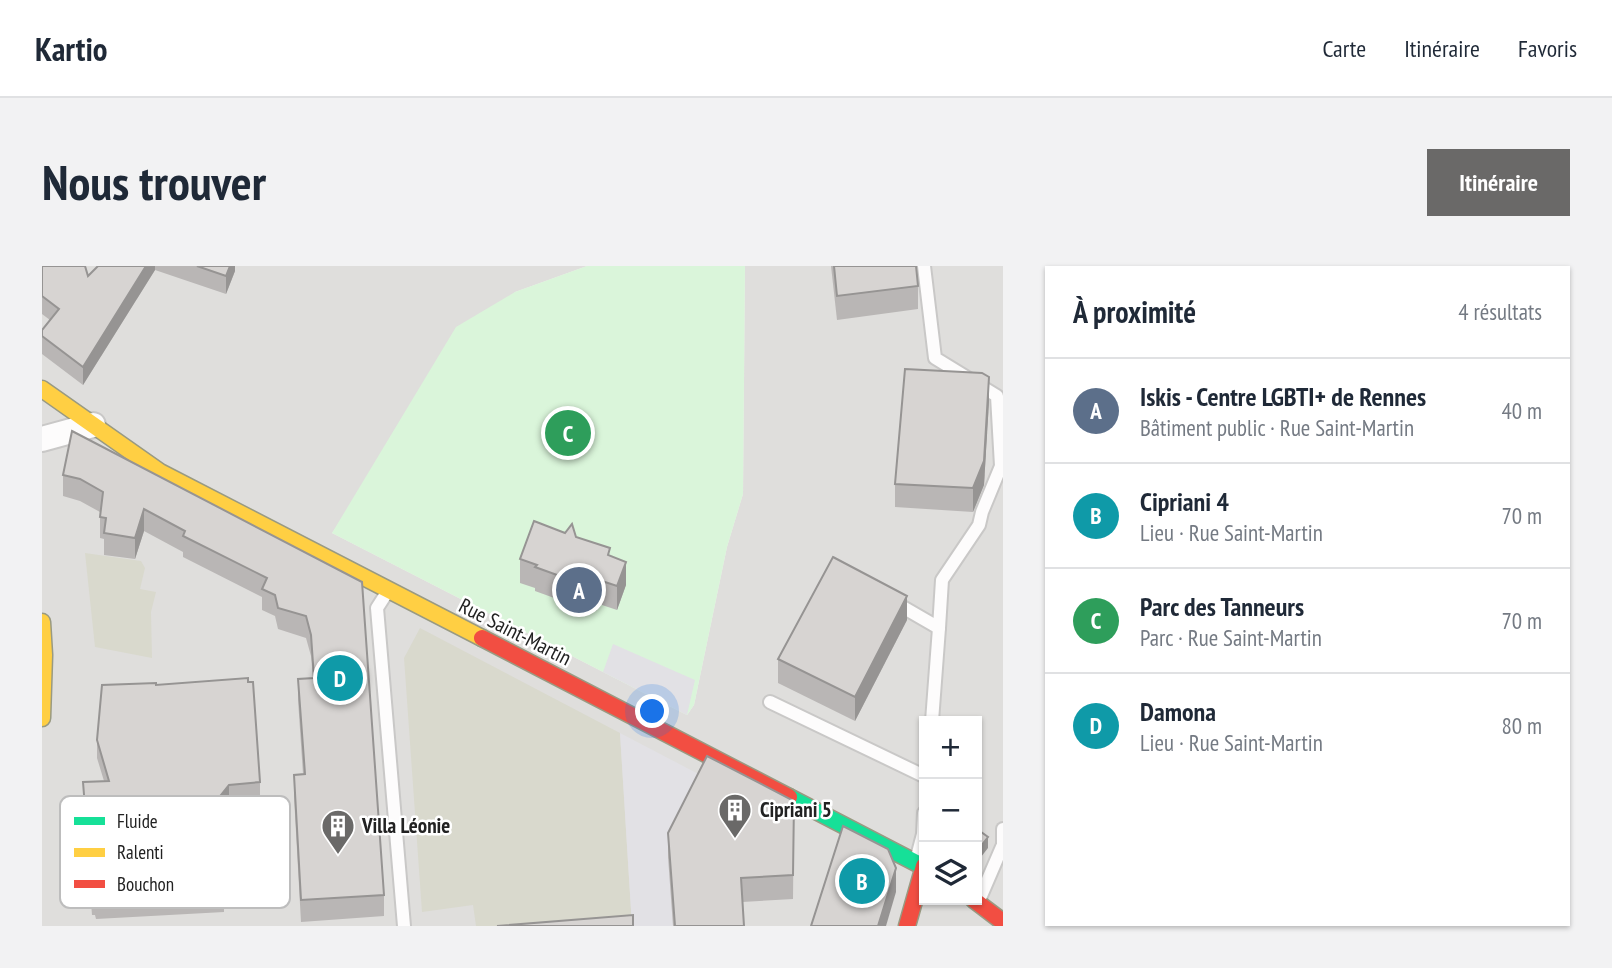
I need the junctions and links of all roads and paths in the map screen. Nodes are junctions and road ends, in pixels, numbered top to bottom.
1 (924, 266) edge
2 (42, 389) edge
3 (42, 405) edge
4 (93, 425) junction
5 (42, 439) edge
6 (389, 590) junction
7 (882, 595) edge
8 (42, 622) edge
9 (939, 628) junction
10 (770, 702) dead end
11 (932, 716) edge
12 (42, 718) edge
13 (919, 774) edge
14 (1003, 829) edge
15 (1002, 847) edge
16 (919, 864) edge
17 (919, 874) edge
18 (982, 889) edge
19 (981, 905) edge
20 (1003, 922) edge
21 (404, 926) edge
22 (907, 926) edge

1 - 9 lane
2 - 4 main road, Rue Saint-Martin
3 - 4 main road, Rue Saint-Martin
4 - 5 street
4 - 6 main road, Rue Saint-Martin
6 - 16 main road, Rue Saint-Martin
6 - 21 lane
7 - 9 lane
8 - 12 main road
9 - 11 lane
10 - 13 lane
14 - 15 lane
15 - 18 lane
17 - 22 main road
19 - 20 main road

